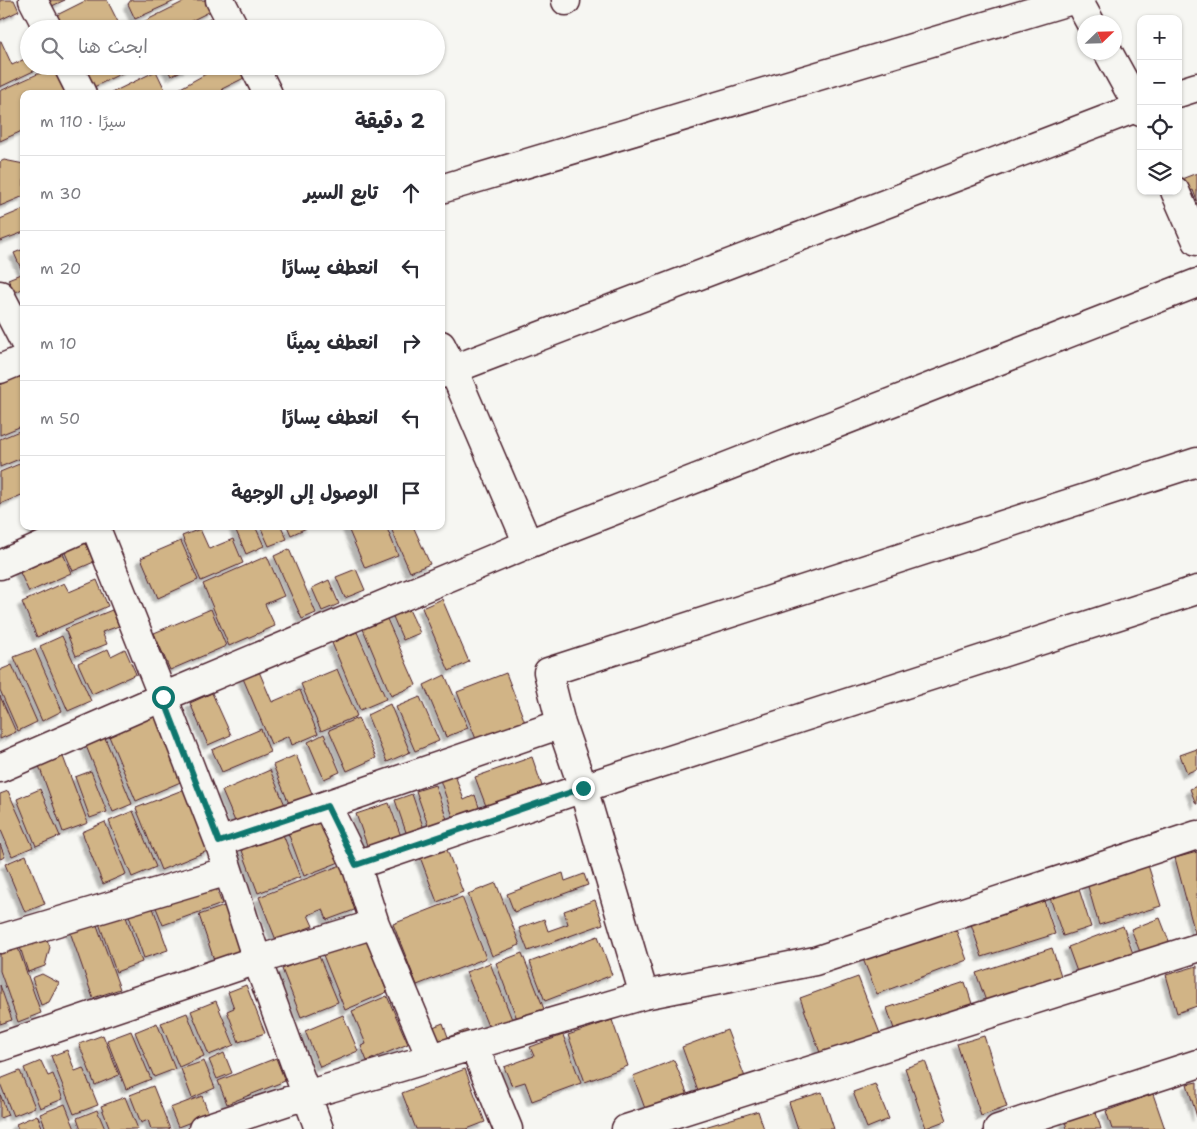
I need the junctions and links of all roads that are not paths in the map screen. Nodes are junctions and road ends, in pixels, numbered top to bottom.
1 (33, 0) edge
2 (220, 0) edge
3 (1072, 0) edge
4 (1078, 0) edge
5 (1086, 15) edge
6 (43, 20) edge
7 (230, 20) edge
8 (1113, 60) edge
9 (72, 75) edge
10 (258, 75) edge
11 (1197, 86) edge
12 (80, 90) edge
13 (266, 90) edge
14 (1182, 92) edge
15 (1138, 105) edge
16 (1137, 109) edge
17 (445, 188) edge
18 (1177, 195) edge
19 (1197, 241) edge
20 (1197, 283) edge
21 (0, 295) edge
22 (20, 333) edge
23 (20, 361) edge
24 (0, 369) edge
25 (447, 372) edge
26 (1197, 462) edge
27 (79, 530) edge
28 (97, 530) edge
29 (528, 544) junction
30 (0, 565) edge
31 (1197, 590) edge
32 (163, 697) junction
33 (561, 724) junction
34 (0, 768) edge
35 (583, 788) junction
36 (327, 806) junction
37 (1197, 835) edge
38 (219, 842) junction
39 (356, 865) junction
40 (228, 871) junction
41 (375, 924) junction
42 (0, 939) edge
43 (1197, 948) edge
44 (257, 960) junction
45 (644, 995) junction
46 (474, 1046) junction
47 (0, 1047) edge
48 (431, 1058) junction
49 (1197, 1064) edge
50 (306, 1095) junction
51 (203, 1129) edge
52 (319, 1129) edge
53 (508, 1129) edge
54 (626, 1129) edge
55 (998, 1129) edge

1 - 6 street
2 - 7 street
3 - 17 street
4 - 5 street
8 - 15 street
9 - 12 street
10 - 13 street
11 - 14 street
16 - 25 street
18 - 19 street
20 - 29 street
21 - 22 street
23 - 24 street
25 - 29 street
26 - 33 street
27 - 30 street
28 - 32 street
29 - 32 street
31 - 35 street
32 - 34 street
32 - 38 street
33 - 35 street
33 - 36 street
35 - 39 street
35 - 45 street
36 - 38 street
36 - 39 street
37 - 45 street
38 - 40 street
39 - 41 street
40 - 42 street
40 - 44 street
41 - 44 street
41 - 48 street
43 - 54 street
44 - 47 street
44 - 50 street
45 - 46 street
46 - 48 street
46 - 53 street
48 - 50 street
49 - 55 street
50 - 51 street
50 - 52 street

